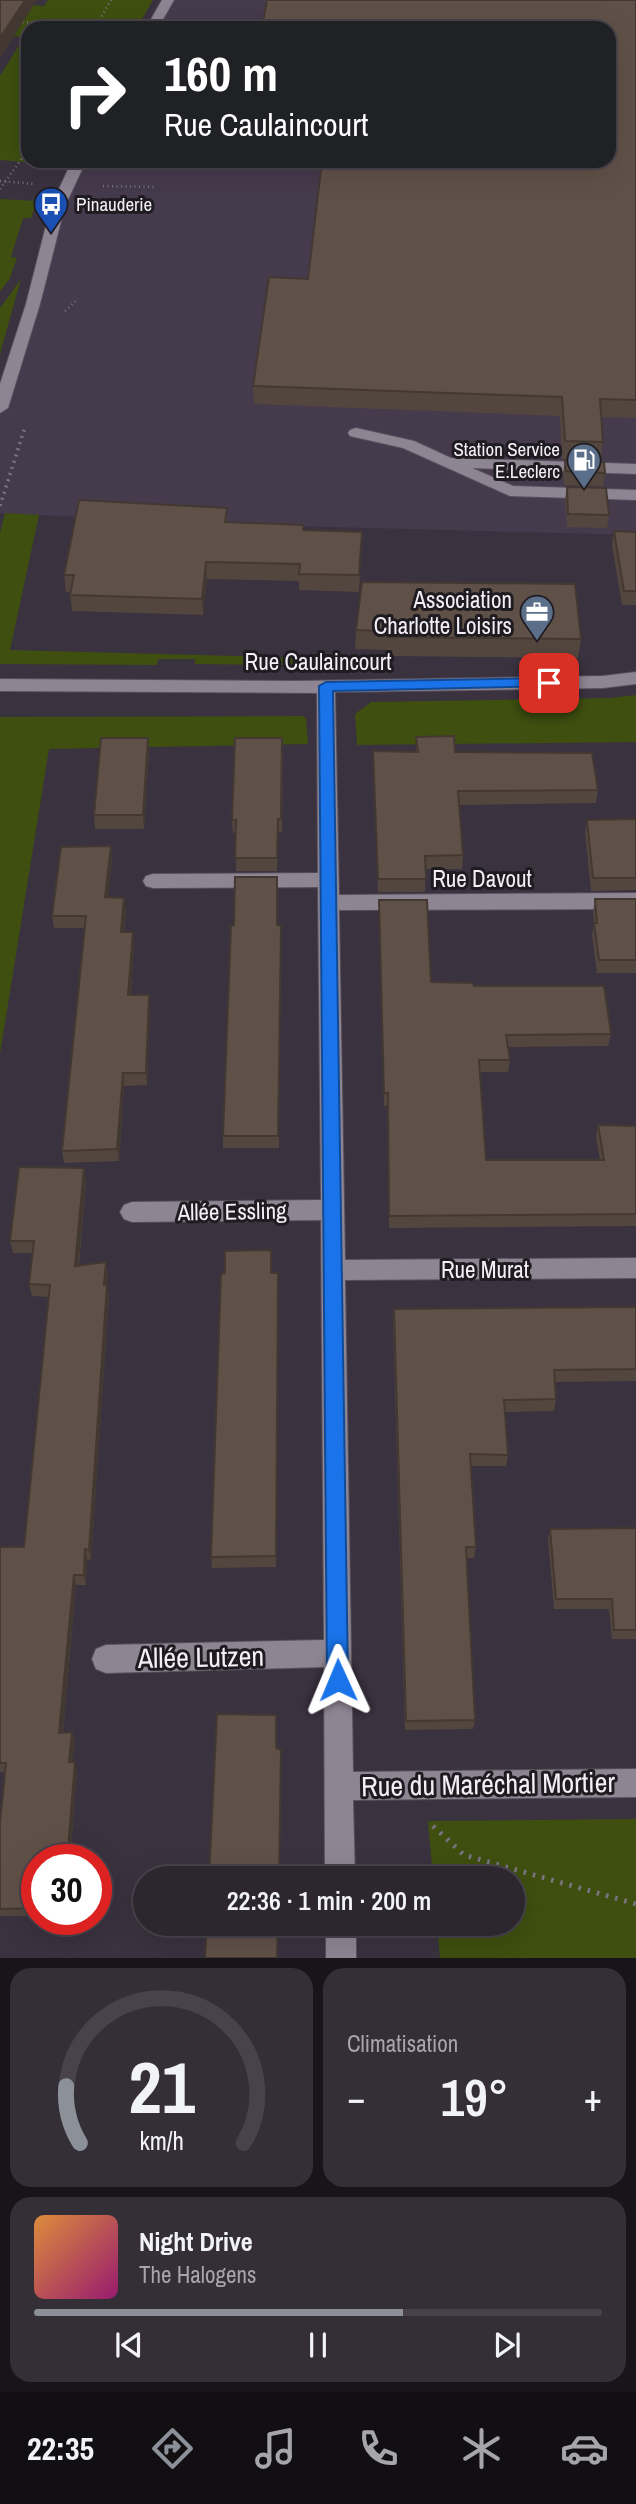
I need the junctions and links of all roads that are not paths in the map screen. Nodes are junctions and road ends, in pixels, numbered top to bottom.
1 (168, 0) edge
2 (156, 21) edge
3 (76, 168) edge
4 (0, 408) edge
5 (356, 433) dead end
6 (445, 461) junction
7 (636, 469) edge
8 (636, 495) edge
9 (636, 678) edge
10 (0, 685) edge
11 (326, 686) junction
12 (153, 881) dead end
13 (329, 892) junction
14 (636, 901) edge
15 (332, 1210) junction
16 (132, 1212) dead end
17 (636, 1268) edge
18 (333, 1270) junction
19 (337, 1653) junction
20 (106, 1659) dead end
21 (636, 1783) edge
22 (339, 1786) junction
23 (340, 1866) edge
24 (341, 1936) edge
25 (341, 1958) edge

1 - 2 street
3 - 4 street
5 - 6 street
6 - 7 street
6 - 8 street
9 - 11 street, Rue Caulaincourt
10 - 11 street, Rue Caulaincourt
11 - 13 street
12 - 13 street, Rue Davout
13 - 14 street, Rue Davout
13 - 15 street
15 - 16 street, Allée Essling
15 - 18 street
17 - 18 street, Rue Murat
18 - 19 street
19 - 20 street, Allée Lutzen
19 - 22 street
21 - 22 street, Rue du Maréchal Mortier
22 - 23 street
24 - 25 street

